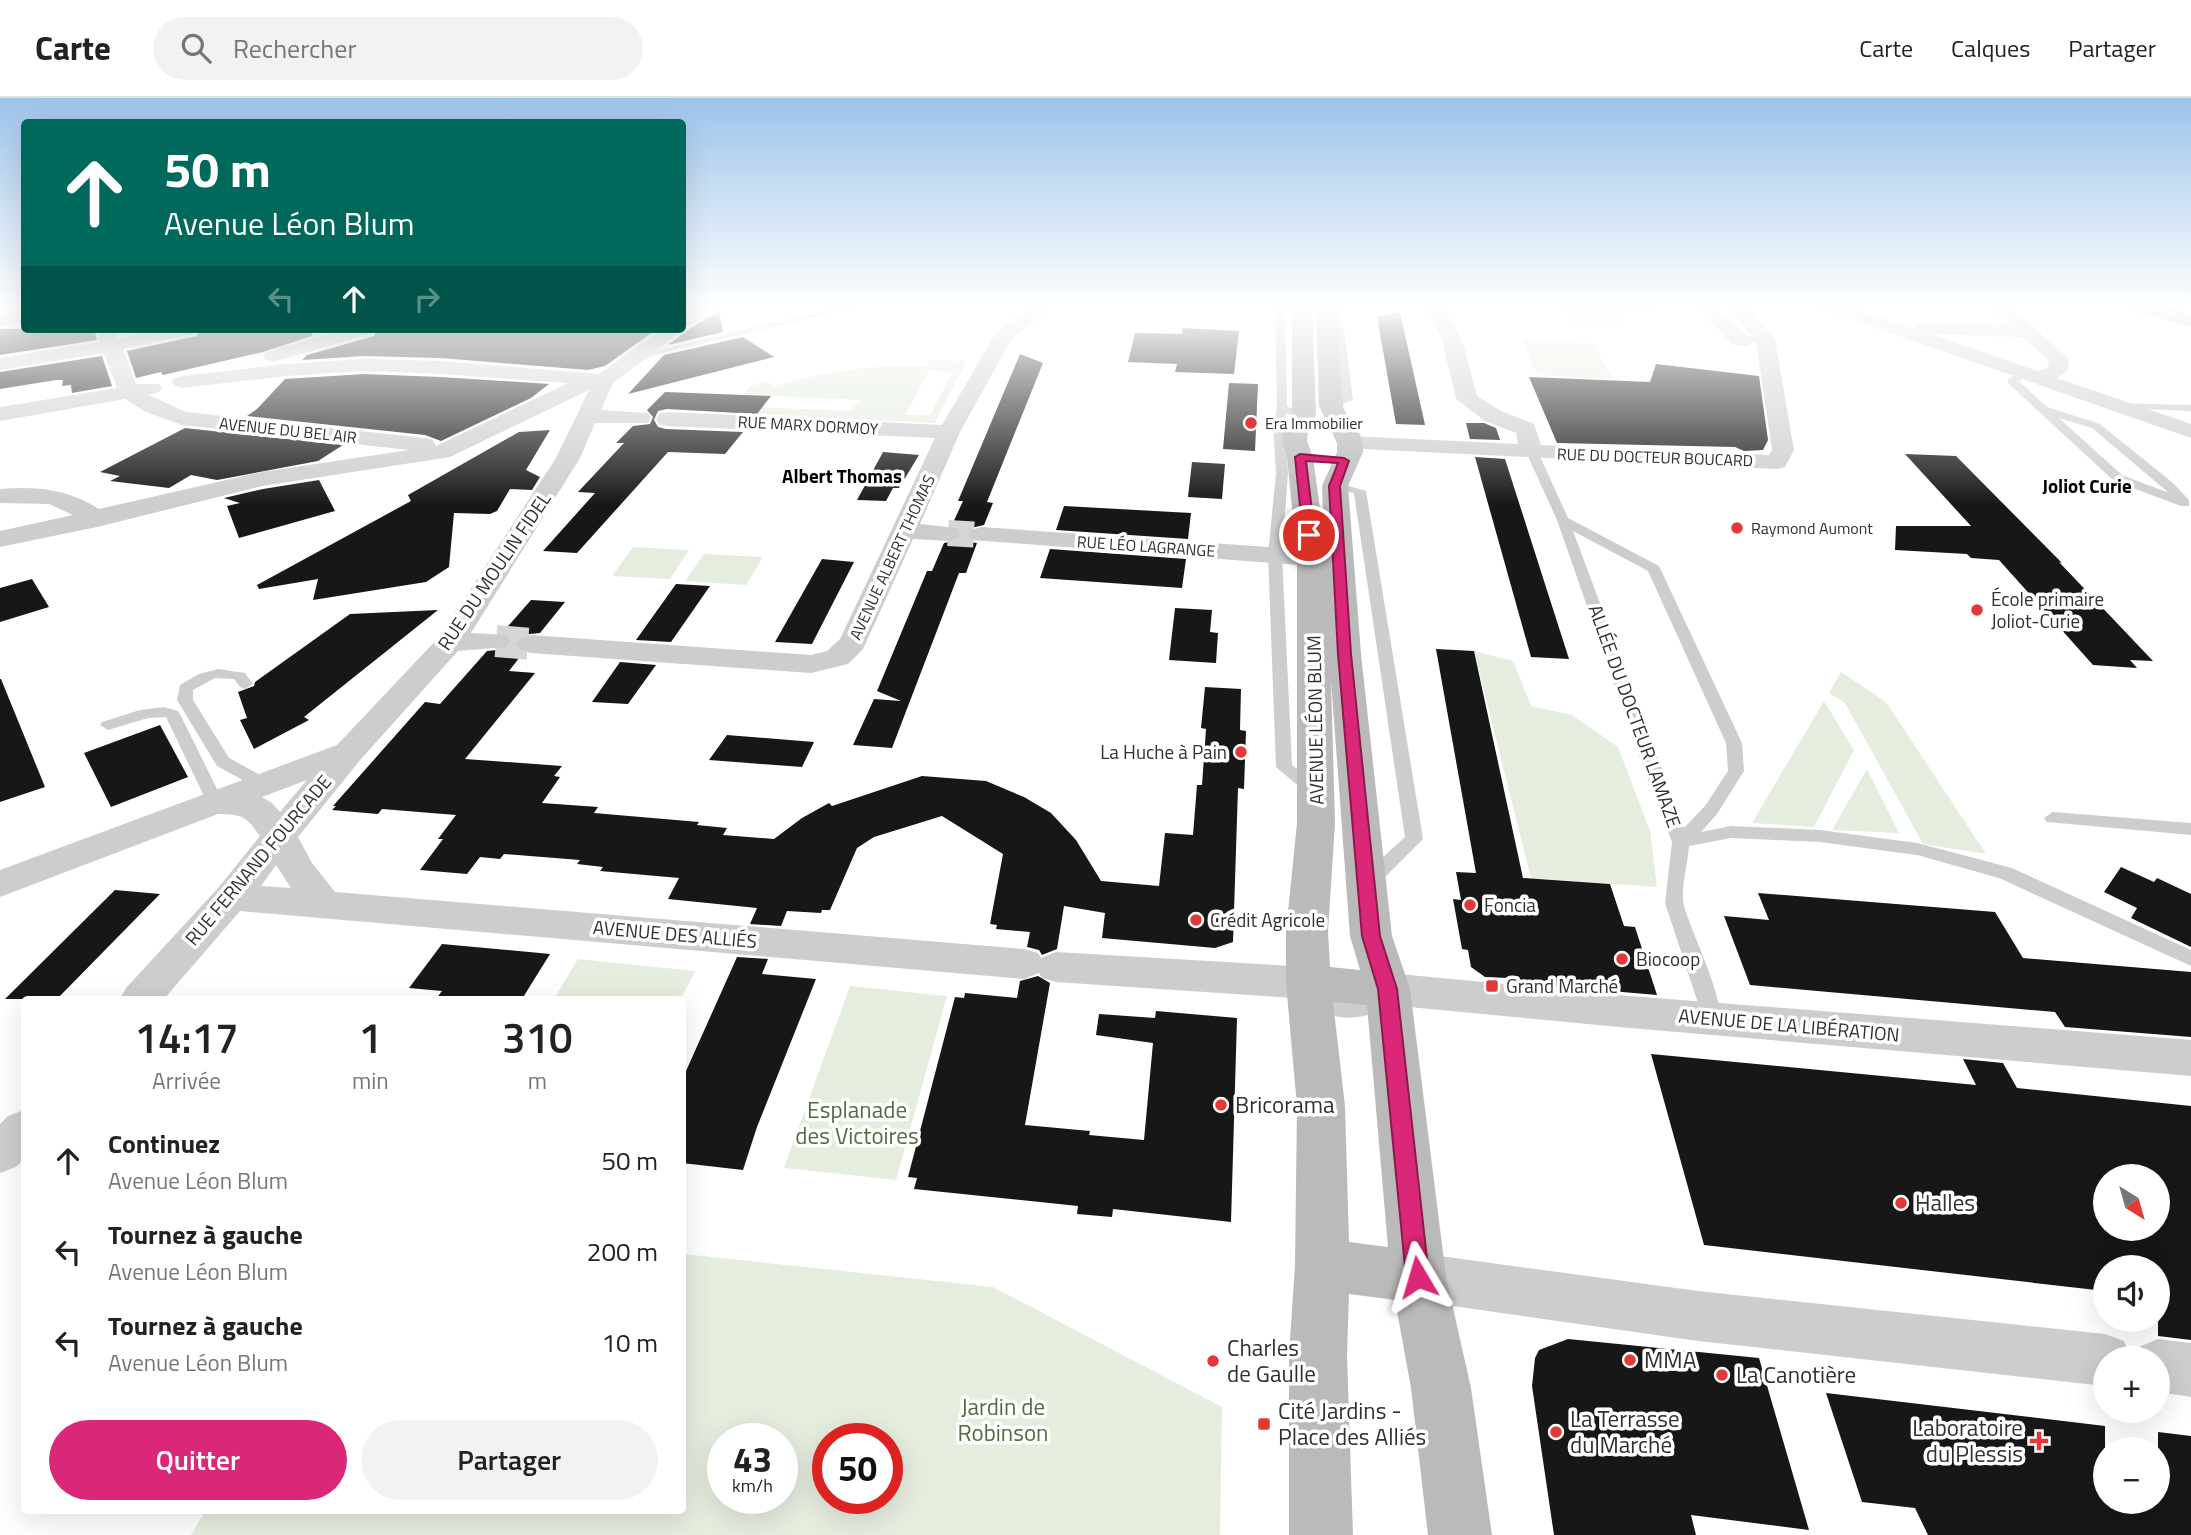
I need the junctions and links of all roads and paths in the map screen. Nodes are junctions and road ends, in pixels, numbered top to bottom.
1 (121, 372) edge
2 (217, 372) edge
3 (268, 372) edge
4 (609, 372) edge
5 (617, 372) edge
6 (983, 372) edge
7 (1289, 372) edge
8 (1298, 372) edge
9 (1333, 372) edge
10 (1345, 372) edge
11 (1460, 372) edge
12 (1771, 372) edge
13 (2023, 372) edge
14 (2047, 372) edge
15 (2032, 375) junction
16 (182, 382) junction
17 (129, 392) junction
18 (2119, 405) junction
19 (2039, 408) junction
20 (2191, 408) edge
21 (0, 414) edge
22 (589, 416) junction
23 (1295, 416) junction
24 (640, 418) dead end
25 (667, 419) dead end
26 (2191, 431) edge
27 (949, 432) junction
28 (1340, 444) junction
29 (453, 449) junction
30 (1532, 452) junction
31 (1300, 457) junction
32 (0, 496) edge
33 (2188, 505) edge
34 (97, 519) junction
35 (1563, 520) junction
36 (903, 531) junction
37 (948, 533) tunnel mouth
38 (981, 535) tunnel mouth
39 (0, 539) edge
40 (1275, 555) junction
41 (1312, 558) junction
42 (496, 641) tunnel mouth
43 (450, 642) junction
44 (531, 644) tunnel mouth
45 (245, 684) dead end
46 (108, 726) dead end
47 (349, 752) junction
48 (265, 785) junction
49 (1316, 791) junction
50 (219, 803) junction
51 (2053, 818) dead end
52 (2191, 829) edge
53 (279, 836) junction
54 (1682, 842) junction
55 (1366, 883) junction
56 (0, 884) edge
57 (232, 897) junction
58 (325, 906) junction
59 (2191, 958) edge
60 (1308, 983) junction
61 (1388, 994) junction
62 (143, 996) edge
63 (1712, 1018) junction
64 (2191, 1058) edge
65 (21, 1133) edge
66 (0, 1153) edge
67 (1322, 1265) junction
68 (1418, 1277) junction
69 (2093, 1359) edge
70 (2170, 1367) edge
71 (2191, 1370) edge
72 (1321, 1535) edge
73 (1460, 1535) edge

1 - 17 street
2 - 16 street
3 - 16 street
4 - 29 street
5 - 22 street, RUE DU MOULIN FIDEL
6 - 27 street, AVENUE ALBERT THOMAS
7 - 23 lane
8 - 23 main road, AVENUE LÉON BLUM
9 - 28 main road, AVENUE LÉON BLUM
10 - 28 lane
11 - 30 street
12 - 30 street, RUE DU DOCTEUR BOUCARD
13 - 15 street
14 - 15 street
15 - 18 street
15 - 19 lane
16 - 17 street
17 - 21 street
17 - 29 street, AVENUE DU BEL AIR
18 - 20 lane
18 - 26 street
19 - 33 lane
19 - 33 lane
22 - 24 street
22 - 43 street, RUE DU MOULIN FIDEL
23 - 28 main road
23 - 31 main road, AVENUE LÉON BLUM
23 - 40 lane
25 - 27 street, RUE MARX DORMOY
27 - 36 street, AVENUE ALBERT THOMAS
28 - 30 street
28 - 31 main road
28 - 55 main road, AVENUE LÉON BLUM
28 - 55 lane
29 - 34 street
30 - 35 lane, ALLÉE DU DOCTEUR LAMAZE
31 - 41 main road, AVENUE LÉON BLUM
32 - 34 street
34 - 39 street
35 - 54 lane, ALLÉE DU DOCTEUR LAMAZE
35 - 54 lane, ALLÉE DU DOCTEUR LAMAZE
36 - 37 street
36 - 44 street, AVENUE ALBERT THOMAS
38 - 40 street, RUE LÉO LAGRANGE
40 - 41 street, RUE LÉO LAGRANGE
40 - 49 lane
41 - 49 main road, AVENUE LÉON BLUM
42 - 43 street
43 - 47 street, RUE DU MOULIN FIDEL
45 - 48 lane
46 - 50 lane
47 - 48 street, RUE DU MOULIN FIDEL
47 - 53 street, RUE FERNAND FOURCADE
48 - 50 street, RUE DU MOULIN FIDEL
49 - 60 main road, AVENUE LÉON BLUM
50 - 53 street, RUE DU MOULIN FIDEL
50 - 56 street, RUE DU MOULIN FIDEL
51 - 52 lane
53 - 57 street, RUE FERNAND FOURCADE
53 - 58 street
54 - 59 lane
54 - 63 lane
55 - 61 main road, AVENUE LÉON BLUM
57 - 58 street, AVENUE DES ALLIÉS
57 - 62 street, RUE FERNAND FOURCADE
58 - 60 street, AVENUE DES ALLIÉS
60 - 61 main road
60 - 67 main road, AVENUE LÉON BLUM
61 - 63 street, AVENUE DE LA LIBÉRATION
61 - 68 main road, AVENUE LÉON BLUM
63 - 64 street, AVENUE DE LA LIBÉRATION
65 - 66 street
67 - 68 main road
67 - 72 main road, AVENUE LÉON BLUM
68 - 69 street
68 - 73 main road, AVENUE LÉON BLUM
70 - 71 street

